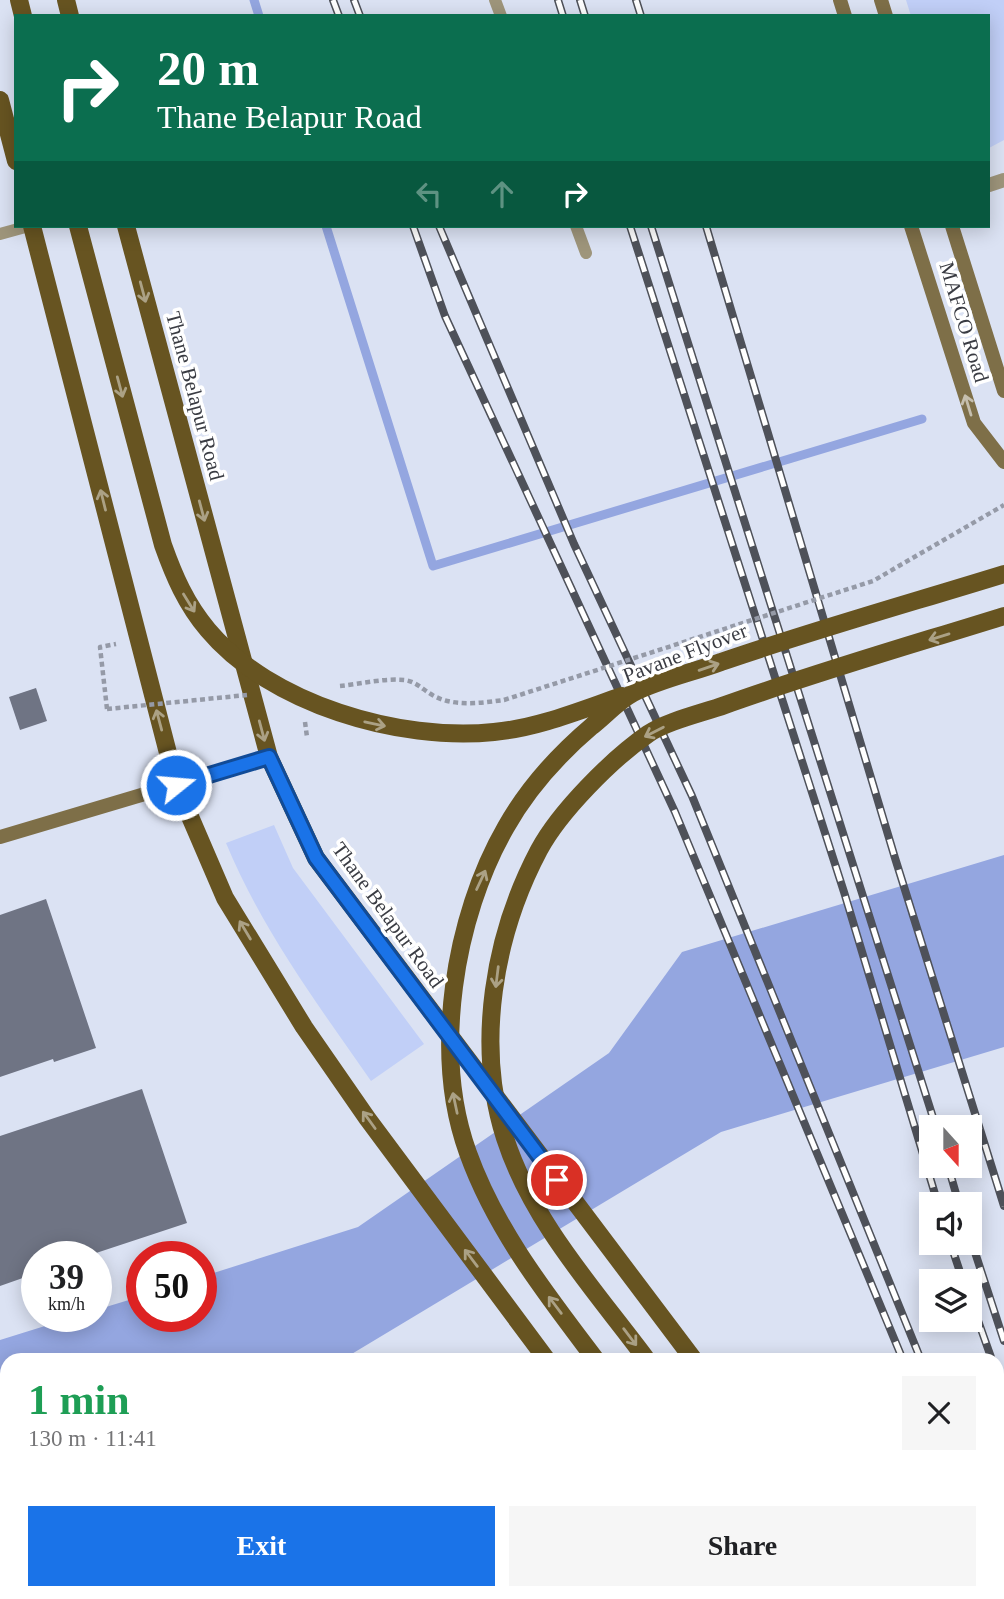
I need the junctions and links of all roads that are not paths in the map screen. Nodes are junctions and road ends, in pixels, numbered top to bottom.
1 (0, 100) edge
2 (14, 153) edge
3 (23, 228) edge
4 (32, 228) edge
5 (79, 228) edge
6 (127, 228) edge
7 (577, 228) edge
8 (912, 228) edge
9 (953, 228) edge
10 (0, 234) edge
11 (586, 253) dead end
12 (1004, 391) edge
13 (1004, 462) edge
14 (1004, 574) edge
15 (1004, 617) edge
16 (632, 693) junction
17 (269, 757) junction
18 (176, 785) junction
19 (0, 837) edge
20 (542, 1353) edge
21 (591, 1353) edge
22 (642, 1353) edge
23 (689, 1353) edge

1 - 2 main road
3 - 10 lane
18 -> 4 main road
5 -> 16 main road, bridge
6 -> 17 main road, Thane Belapur Road
7 - 11 lane
13 -> 8 main road, MAFCO Road
9 - 12 main road, MAFCO Road
16 -> 14 main road, Pavane Flyover, bridge
15 -> 22 main road, bridge
21 -> 16 main road, Pavane Flyover, bridge
17 - 18 main road
17 - 23 main road, Thane Belapur Road
18 - 19 main road
20 -> 18 main road

